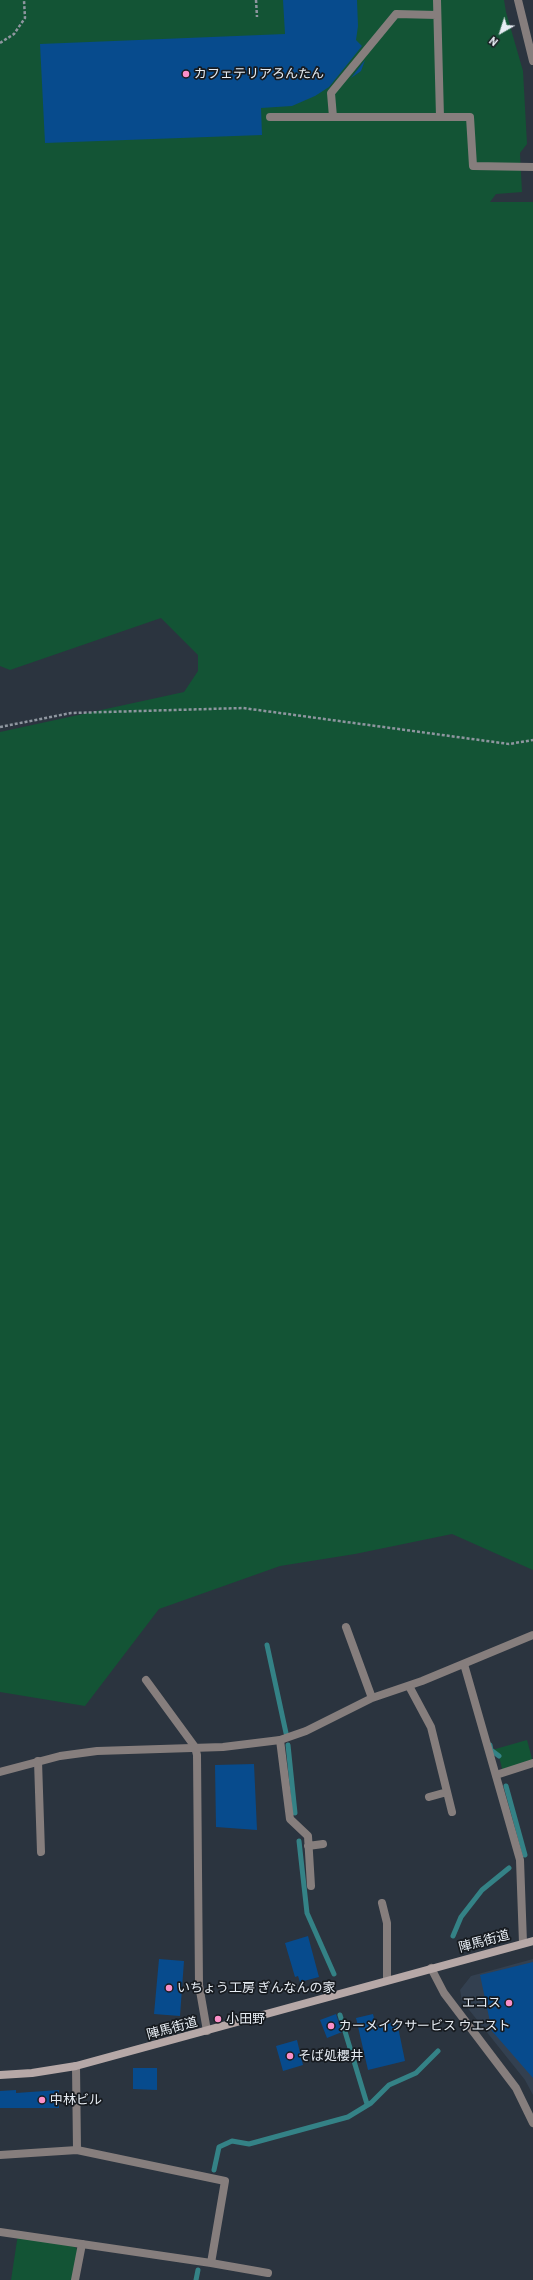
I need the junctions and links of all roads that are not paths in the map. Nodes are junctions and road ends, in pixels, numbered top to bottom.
1 (437, 0) edge
2 (518, 0) edge
3 (437, 16) junction
4 (533, 61) edge
5 (270, 117) dead end
6 (333, 117) junction
7 (440, 117) junction
8 (533, 167) edge
9 (346, 1627) dead end
10 (533, 1635) edge
11 (464, 1664) junction
12 (146, 1680) dead end
13 (410, 1686) junction
14 (372, 1698) junction
15 (280, 1740) junction
16 (195, 1748) junction
17 (38, 1761) junction
18 (533, 1763) edge
19 (0, 1772) edge
20 (496, 1775) junction
21 (447, 1792) junction
22 (429, 1797) dead end
23 (452, 1812) dead end
24 (323, 1844) dead end
25 (308, 1846) junction
26 (41, 1852) dead end
27 (311, 1886) dead end
28 (382, 1903) dead end
29 (533, 1940) edge
30 (523, 1943) junction
31 (432, 1968) junction
32 (387, 1980) junction
33 (207, 2031) junction
34 (76, 2066) junction
35 (0, 2075) edge
36 (533, 2123) edge
37 (78, 2150) junction
38 (0, 2155) edge
39 (0, 2232) edge
40 (82, 2244) junction
41 (211, 2263) junction
42 (268, 2273) dead end
43 (75, 2280) edge

1 - 3 street
2 - 4 street
3 - 6 street
3 - 7 street
5 - 6 street
6 - 7 street
7 - 8 street
9 - 14 street
10 - 11 street
11 - 13 street
11 - 20 street
12 - 16 street
13 - 14 street
13 - 21 street
14 - 15 street
15 - 16 street
15 - 25 street
16 - 17 street
16 - 33 street
17 - 19 street
17 - 26 street
18 - 20 street
20 - 30 street
21 - 22 street
21 - 23 street
24 - 25 street
25 - 27 street
28 - 32 street
29 - 30 main road, 陣馬街道
30 - 31 main road, 陣馬街道
31 - 32 main road, 陣馬街道
31 - 36 street
32 - 33 main road, 陣馬街道
33 - 34 main road, 陣馬街道
34 - 35 main road, 陣馬街道
34 - 37 street
37 - 38 street
37 - 41 street
39 - 40 street
40 - 41 street
40 - 43 street
41 - 42 street

